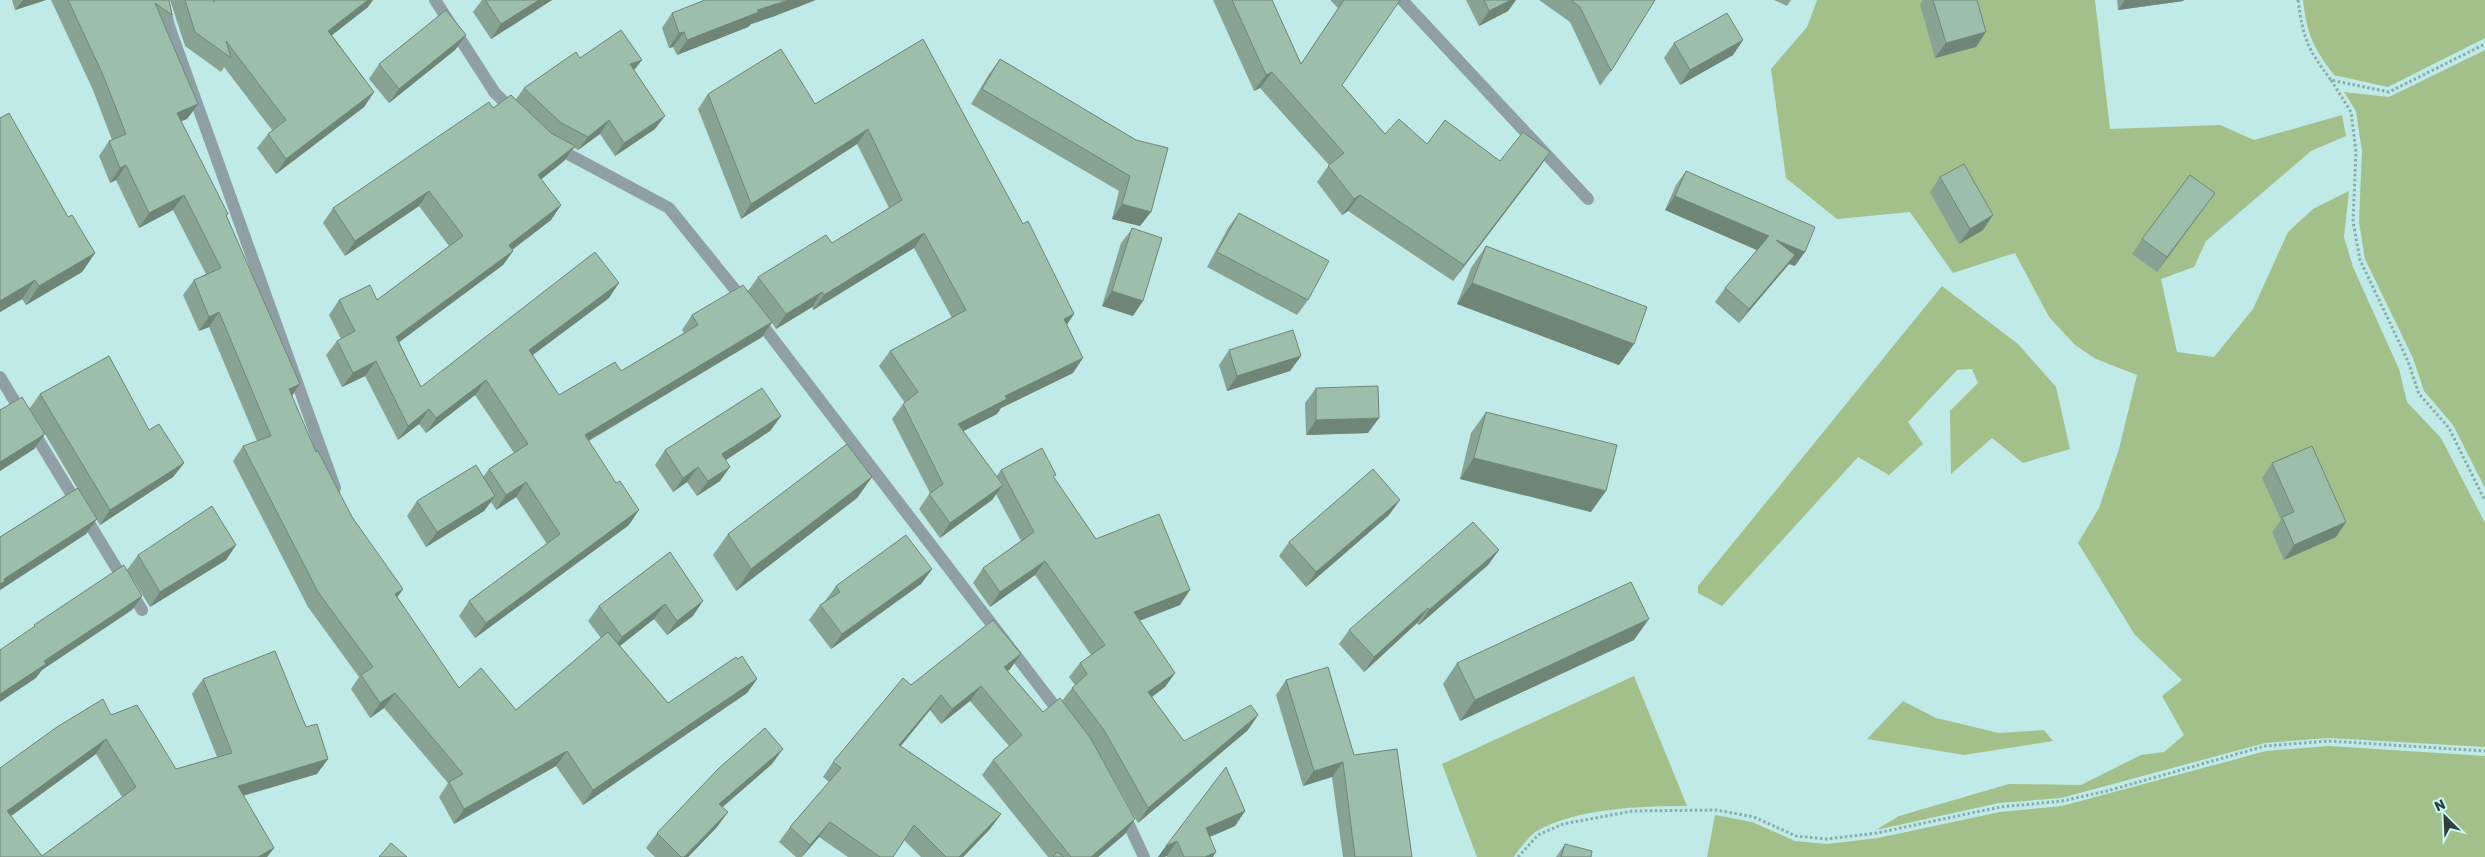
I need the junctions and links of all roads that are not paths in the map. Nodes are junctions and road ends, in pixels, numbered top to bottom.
1 (163, 0) edge
2 (436, 0) edge
3 (1402, 0) edge
4 (527, 123) edge
5 (546, 142) edge
6 (1588, 199) dead end
7 (0, 377) edge
8 (339, 498) edge
9 (142, 610) edge
10 (1070, 726) edge
11 (1119, 805) edge
12 (1144, 857) edge

1 - 8 street
2 - 4 street
3 - 6 street
5 - 10 street
7 - 9 street
11 - 12 street

